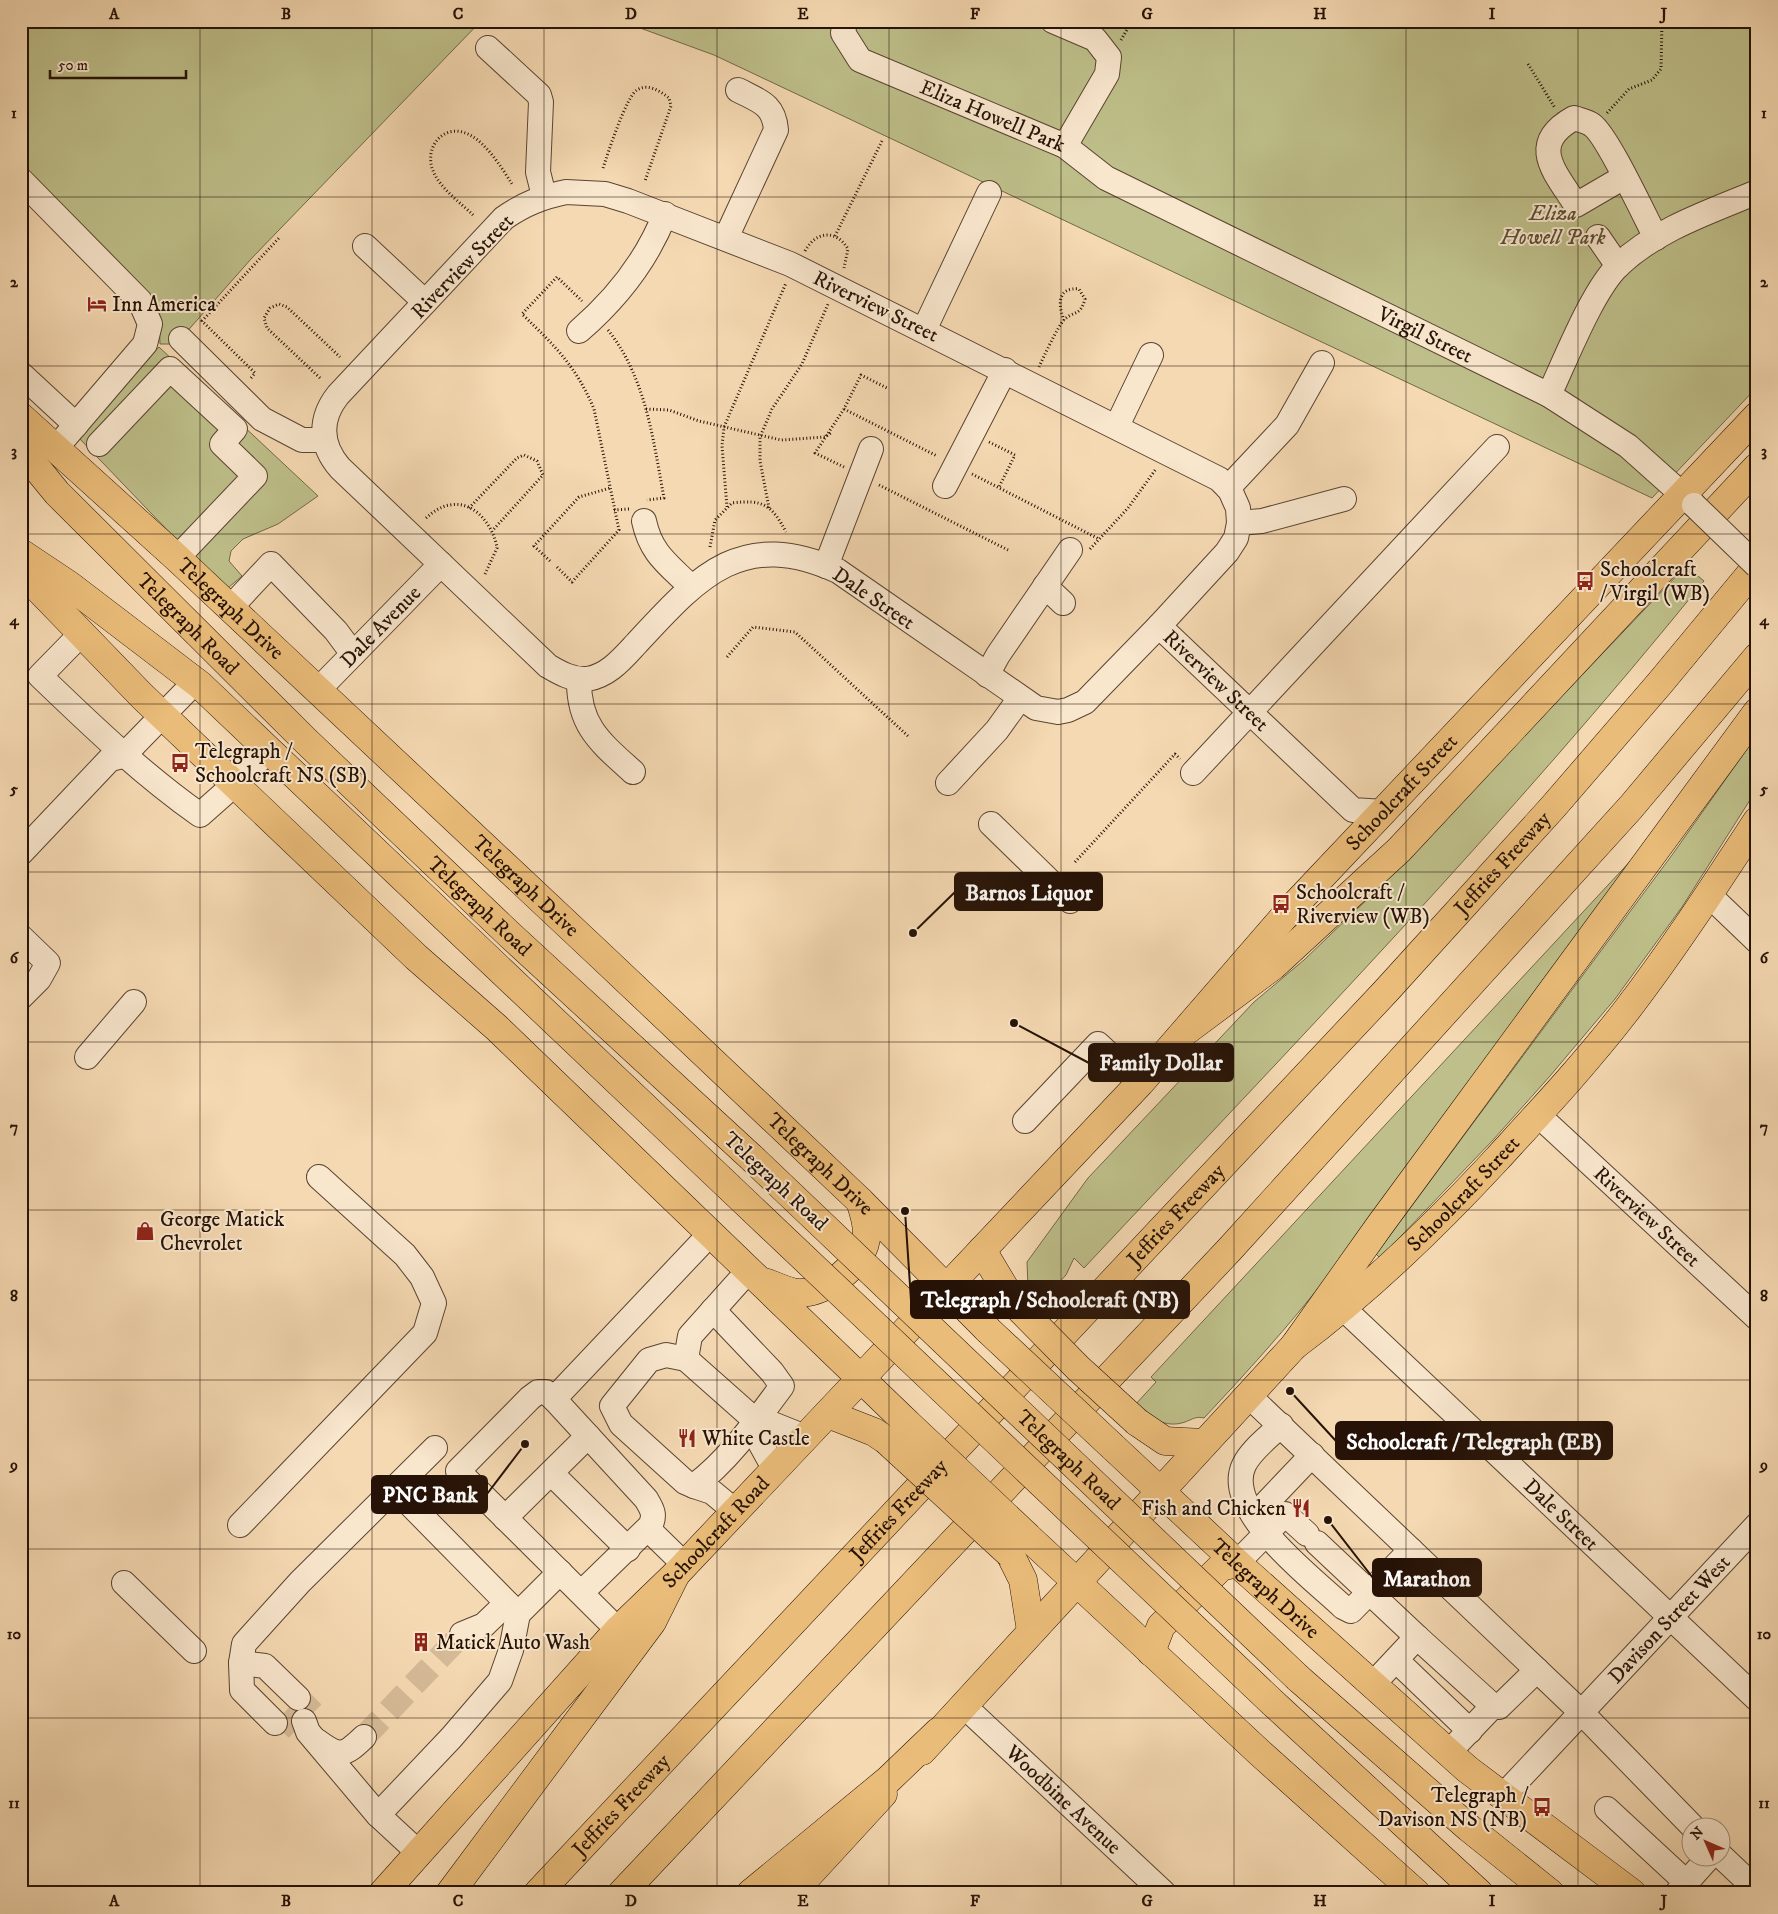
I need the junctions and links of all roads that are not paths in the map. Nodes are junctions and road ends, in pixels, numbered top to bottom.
1 (845, 21) edge
2 (1054, 21) edge
3 (488, 48) dead end
4 (738, 90) dead end
5 (1066, 146) junction
6 (1624, 177) junction
7 (21, 180) edge
8 (1757, 192) edge
9 (989, 193) dead end
10 (544, 196) junction
11 (665, 214) junction
12 (1598, 237) dead end
13 (726, 238) junction
14 (1656, 238) junction
15 (365, 246) dead end
16 (1618, 266) junction
17 (425, 302) junction
18 (924, 330) junction
19 (579, 331) dead end
20 (181, 339) dead end
21 (1151, 355) dead end
22 (1322, 363) dead end
23 (1005, 370) junction
24 (21, 374) edge
25 (1548, 395) junction
26 (1757, 416) edge
27 (21, 417) edge
28 (76, 425) junction
29 (1117, 426) junction
30 (325, 440) junction
31 (99, 444) dead end
32 (1497, 447) dead end
33 (56, 448) junction
34 (21, 449) edge
35 (871, 449) dead end
36 (1757, 467) edge
37 (945, 486) dead end
38 (1228, 488) junction
39 (1344, 499) dead end
40 (1688, 500) junction
41 (641, 510) road end
42 (1239, 523) junction
43 (1079, 551) road end
44 (21, 553) edge
45 (177, 558) junction
46 (441, 564) junction
47 (826, 566) junction
48 (1757, 566) edge
49 (21, 571) edge
50 (1046, 586) junction
51 (691, 587) junction
52 (1063, 603) dead end
53 (230, 608) junction
54 (1159, 626) junction
55 (81, 634) junction
56 (353, 654) junction
57 (1757, 657) edge
58 (987, 675) junction
59 (579, 679) junction
60 (196, 681) junction
61 (318, 690) junction
62 (1020, 698) junction
63 (1757, 712) edge
64 (1251, 713) junction
65 (161, 715) junction
66 (269, 750) junction
67 (123, 756) junction
68 (1190, 769) road end
69 (633, 772) dead end
70 (948, 783) dead end
71 (235, 784) junction
72 (1384, 812) junction
73 (1757, 821) edge
74 (991, 824) dead end
75 (21, 853) edge
76 (1709, 895) junction
77 (1070, 901) dead end
78 (21, 938) edge
79 (1757, 941) edge
80 (21, 997) edge
81 (134, 1002) dead end
82 (1186, 1031) junction
83 (87, 1057) dead end
84 (1140, 1083) junction
85 (1538, 1114) junction
86 (1025, 1121) dead end
87 (1053, 1175) joint
88 (319, 1177) dead end
89 (860, 1201) junction
90 (711, 1233) junction
91 (982, 1250) junction
92 (755, 1275) junction
93 (945, 1289) junction
94 (1344, 1309) junction
95 (713, 1310) junction
96 (1757, 1318) edge
97 (1294, 1346) junction
98 (686, 1359) junction
99 (861, 1379) junction
100 (1248, 1395) junction
101 (554, 1399) junction
102 (828, 1414) junction
103 (756, 1421) junction
104 (1281, 1425) junction
105 (896, 1430) junction
106 (588, 1436) junction
107 (805, 1438) junction
108 (1204, 1443) junction
109 (435, 1448) dead end
110 (1312, 1455) junction
111 (775, 1470) junction
112 (551, 1472) junction
113 (694, 1486) junction
114 (394, 1488) junction
115 (1160, 1491) junction
116 (735, 1511) junction
117 (505, 1518) junction
118 (240, 1525) dead end
119 (1260, 1525) junction
120 (1757, 1525) edge
121 (648, 1529) junction
122 (1019, 1546) junction
123 (628, 1548) junction
124 (1411, 1550) junction
125 (1237, 1563) junction
126 (681, 1569) junction
127 (560, 1572) junction
128 (1076, 1582) junction
129 (124, 1584) dead end
130 (1369, 1592) junction
131 (581, 1593) junction
132 (513, 1609) junction
133 (1670, 1617) junction
134 (618, 1630) junction
135 (1031, 1631) junction
136 (473, 1635) tunnel mouth
137 (1417, 1636) junction
138 (194, 1651) dead end
139 (1151, 1652) junction
140 (1396, 1660) junction
141 (240, 1663) junction
142 (1537, 1670) junction
143 (1373, 1684) junction
144 (1757, 1699) edge
145 (963, 1705) junction
146 (1493, 1706) junction
147 (1581, 1712) junction
148 (297, 1721) junction
149 (1470, 1731) junction
150 (938, 1732) junction
151 (1449, 1752) junction
152 (345, 1777) junction
153 (1502, 1797) junction
154 (1607, 1809) dead end
155 (378, 1815) junction
156 (1682, 1816) edge
157 (419, 1853) junction
158 (1730, 1864) edge
159 (1701, 1866) edge
160 (1682, 1888) edge
161 (1757, 1890) edge
162 (1414, 1892) edge
163 (383, 1893) edge
164 (450, 1893) edge
165 (538, 1893) edge
166 (622, 1893) edge
167 (750, 1893) edge
168 (792, 1893) edge
169 (1164, 1893) edge
170 (1479, 1893) edge
171 (1550, 1893) edge
172 (1632, 1893) edge

1 - 5 street, Eliza Howell Park
2 - 5 street, Eliza Howell Park
3 - 10 street
4 - 13 street
5 - 25 street, Virgil Street
6 - 6 street
6 - 14 street
7 - 28 street
8 - 14 street
9 - 18 street
10 - 11 street, Riverview Street
10 - 17 street, Riverview Street
11 - 13 street, Riverview Street
11 - 19 street
12 - 16 street
13 - 18 street, Riverview Street
14 - 16 street
15 - 17 street
16 - 25 street
17 - 30 street, Riverview Street
18 - 23 street, Riverview Street
20 - 30 street
21 - 29 street
22 - 38 street
23 - 29 street, Riverview Street
23 - 37 street
24 - 28 street
25 - 40 street, Virgil Street
26 - 40 main road, Schoolcraft Street
27 - 33 main road, Telegraph Drive
28 - 33 street
29 - 38 street, Riverview Street
30 - 46 street, Riverview Street
31 - 45 street
32 - 64 street
33 - 45 main road, Telegraph Drive
34 - 171 main road, Telegraph Road, bridge
35 - 47 street
36 - 82 main road
38 - 42 street, Riverview Street
39 - 42 street
40 - 48 street, Virgil Street, bridge
40 - 72 main road, Schoolcraft Street
41 - 51 street
42 - 54 street, Riverview Street
43 - 50 street
44 - 60 main road, Telegraph Road
45 - 53 main road, Telegraph Drive
46 - 56 street, Dale Avenue
46 - 59 street
47 - 51 street, Dale Street
47 - 58 street, Dale Street
48 - 165 main road, Jeffries Freeway
49 - 55 main road
50 - 52 street
50 - 58 street
51 - 59 street, Dale Street
53 - 56 street
53 - 61 main road, Telegraph Drive
54 - 62 street, Dale Street
54 - 64 street, Riverview Street
55 - 65 main road
55 - 67 street
56 - 61 street, Dale Avenue
57 - 166 main road
58 - 62 street, Dale Street
59 - 69 street
60 - 65 street
60 - 66 main road, Telegraph Road
61 - 89 main road, Telegraph Drive
62 - 70 street
63 - 97 main road
64 - 68 street
64 - 72 street, Riverview Street
65 - 67 street
65 - 71 main road
66 - 71 street
66 - 170 main road, Telegraph Road, bridge
67 - 71 street
67 - 75 street
71 - 90 main road
72 - 82 main road, Schoolcraft Street
73 - 76 main road, Schoolcraft Street
74 - 77 street
76 - 79 street
76 - 85 main road, Schoolcraft Street
78 - 80 street
81 - 83 street
82 - 84 main road, Schoolcraft Street
84 - 86 street
84 - 87 main road, Schoolcraft Street
85 - 94 main road, Schoolcraft Street
85 - 96 street, Riverview Street
87 - 91 main road, Schoolcraft Road
88 - 118 street
89 - 92 main road
89 - 93 main road, Telegraph Drive
90 - 92 main road
90 - 101 street
91 - 93 main road, Schoolcraft Road
91 - 108 main road, bridge
92 - 95 street
92 - 99 main road
93 - 99 main road, Schoolcraft Road
93 - 115 main road, Telegraph Drive, bridge
94 - 97 main road, Schoolcraft Street
94 - 133 street, Dale Street
95 - 98 street
95 - 103 street
97 - 100 main road, Schoolcraft Street
98 - 103 street
98 - 113 street
99 - 102 main road, Schoolcraft Road
99 - 105 main road
100 - 104 street
100 - 108 main road
101 - 106 street
101 - 117 street
102 - 105 main road
102 - 107 main road, Schoolcraft Road
103 - 107 street
103 - 111 street
103 - 113 street
104 - 110 street
104 - 119 street
105 - 122 main road, bridge
106 - 112 street
106 - 121 street
107 - 111 main road, Schoolcraft Road
108 - 115 main road
109 - 114 street
110 - 119 street
110 - 124 street
111 - 116 main road, Schoolcraft Road
112 - 117 street
112 - 123 street
113 - 116 street
114 - 132 street
114 - 141 street
115 - 125 main road, Telegraph Drive
115 - 128 main road
116 - 126 main road, Schoolcraft Road
117 - 127 street
119 - 125 street
119 - 130 street
119 - 130 street
120 - 133 street, Davison Street West
121 - 123 street
121 - 126 street
122 - 128 main road
122 - 135 main road
123 - 131 street
124 - 130 street
124 - 142 street
125 - 139 main road
125 - 143 main road, Telegraph Drive
126 - 134 main road, Schoolcraft Road
126 - 164 main road
127 - 131 street
127 - 132 street
128 - 135 main road
128 - 139 main road
129 - 138 street
130 - 137 street
131 - 134 street
132 - 136 street
132 - 155 street
133 - 144 street, Dale Street
133 - 147 street, Davison Street West
134 - 157 main road, Schoolcraft Road
135 - 145 main road
137 - 140 street
137 - 146 street
139 - 162 main road
140 - 143 street
140 - 149 street
141 - 148 street
141 - 148 street
142 - 146 street
142 - 147 street
143 - 151 main road, Telegraph Drive
145 - 150 main road
145 - 169 street, Woodbine Avenue
146 - 149 street
147 - 153 street, Davison Street West
147 - 156 street
148 - 152 street
148 - 152 street
149 - 151 street
150 - 167 main road
150 - 168 main road
151 - 153 main road, Telegraph Drive
152 - 155 street
153 - 172 main road, Telegraph Drive
154 - 160 street
155 - 157 street
157 - 163 main road, Schoolcraft Road
158 - 161 street
159 - 160 street

